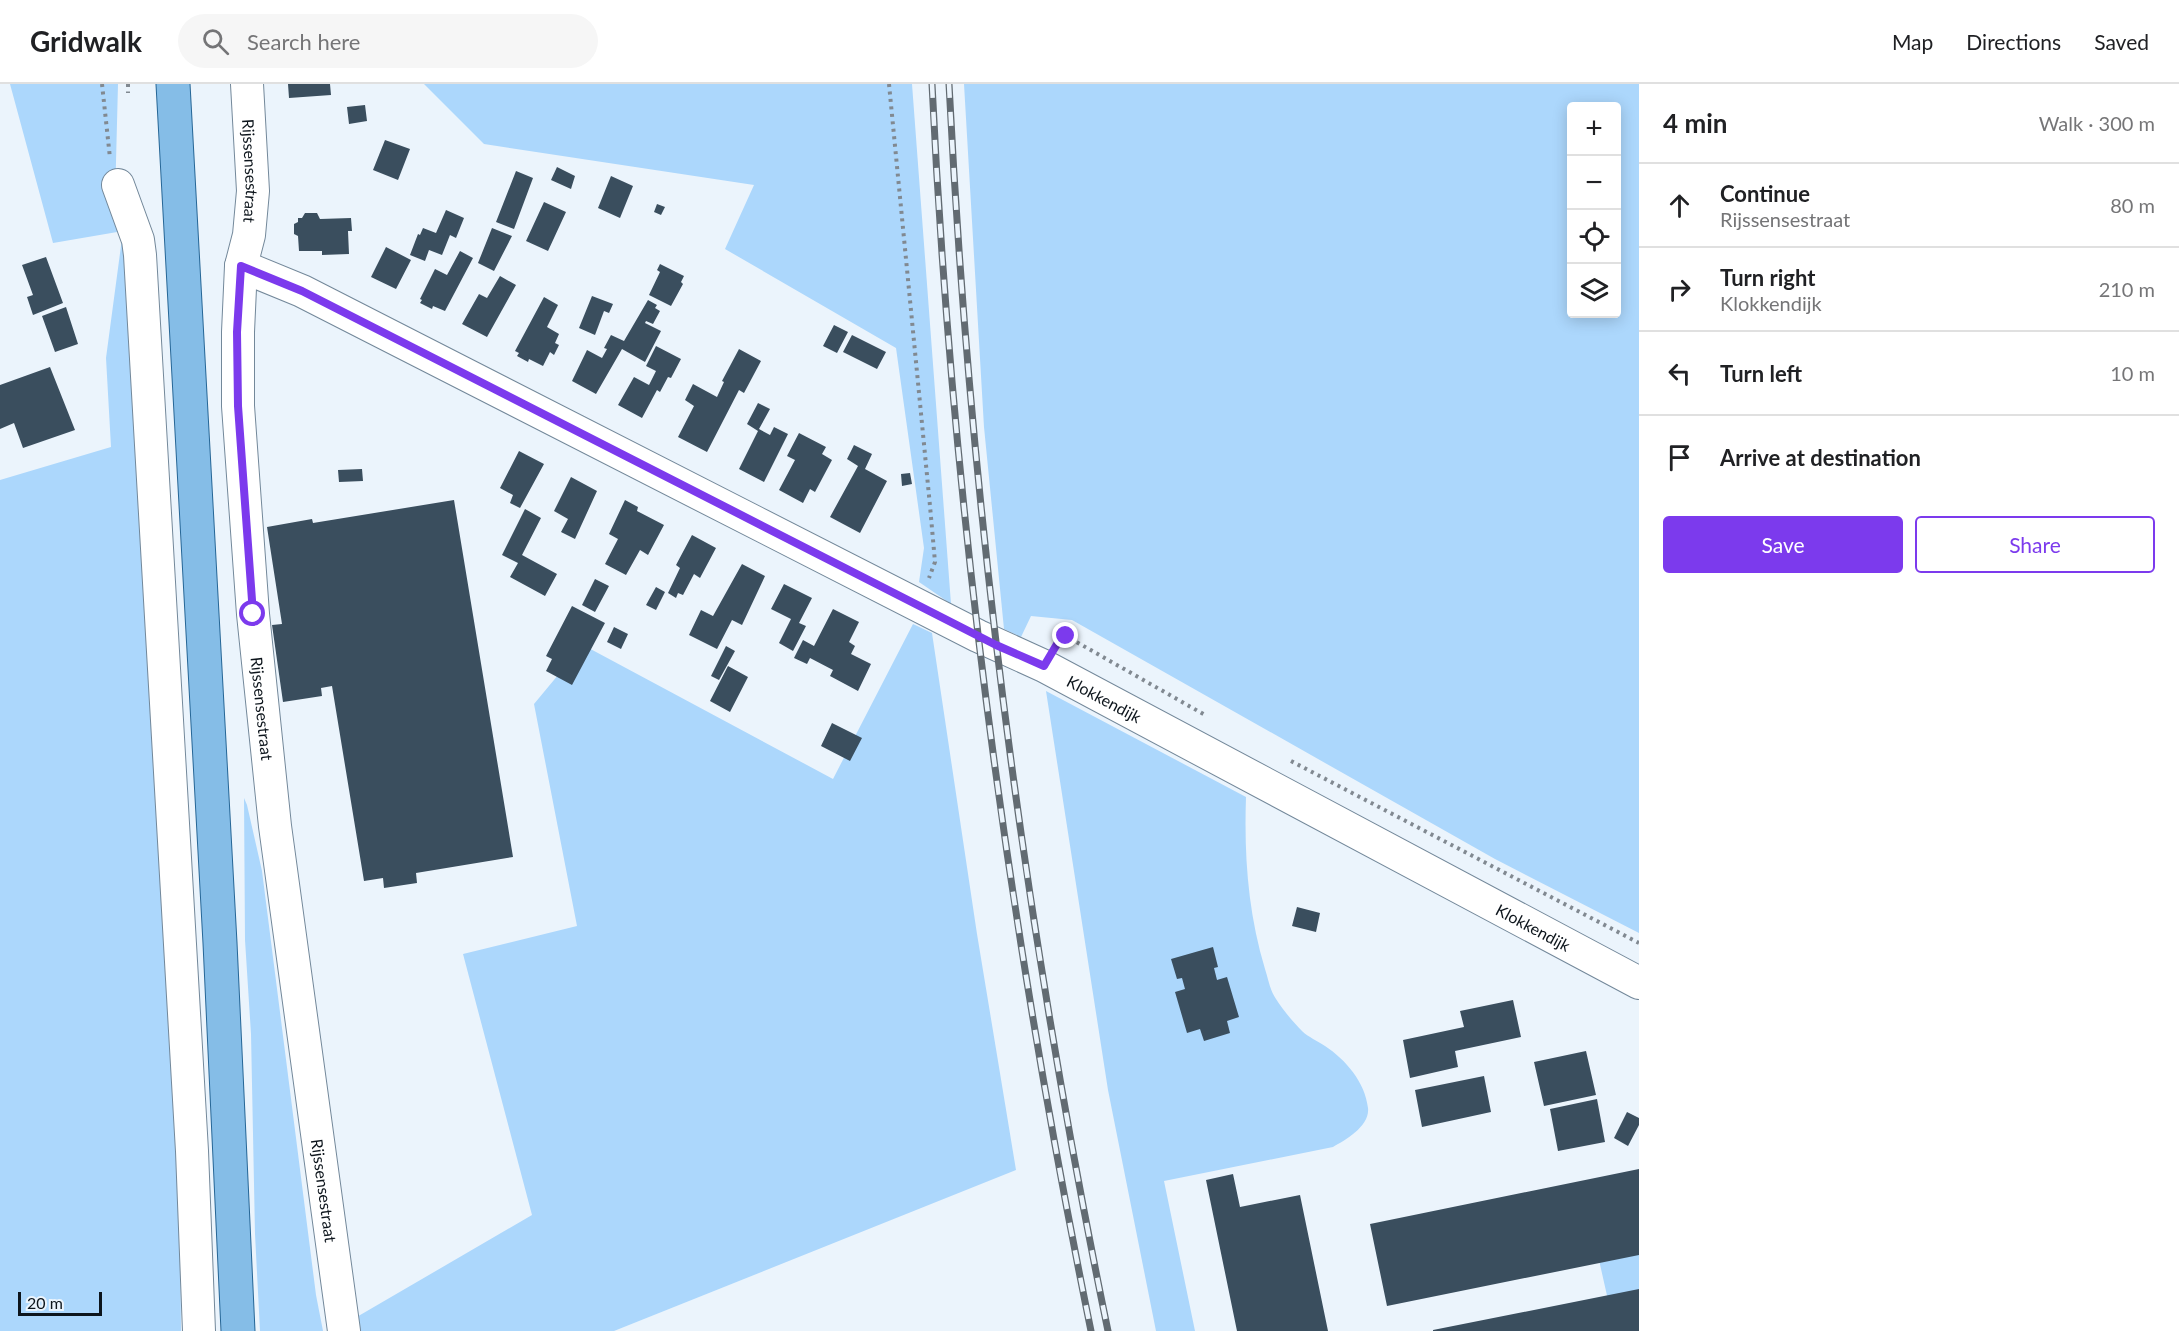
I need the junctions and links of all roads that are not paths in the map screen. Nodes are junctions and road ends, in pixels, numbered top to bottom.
1 (173, 84) edge
2 (247, 84) edge
3 (118, 185) road end
4 (241, 266) junction
5 (1639, 983) edge
6 (199, 1331) edge
7 (238, 1331) edge
8 (344, 1331) edge

1 - 7 main road
2 - 4 street, Rijssensestraat
3 - 6 street
4 - 5 street, Klokkendijk
4 - 8 street, Rijssensestraat

